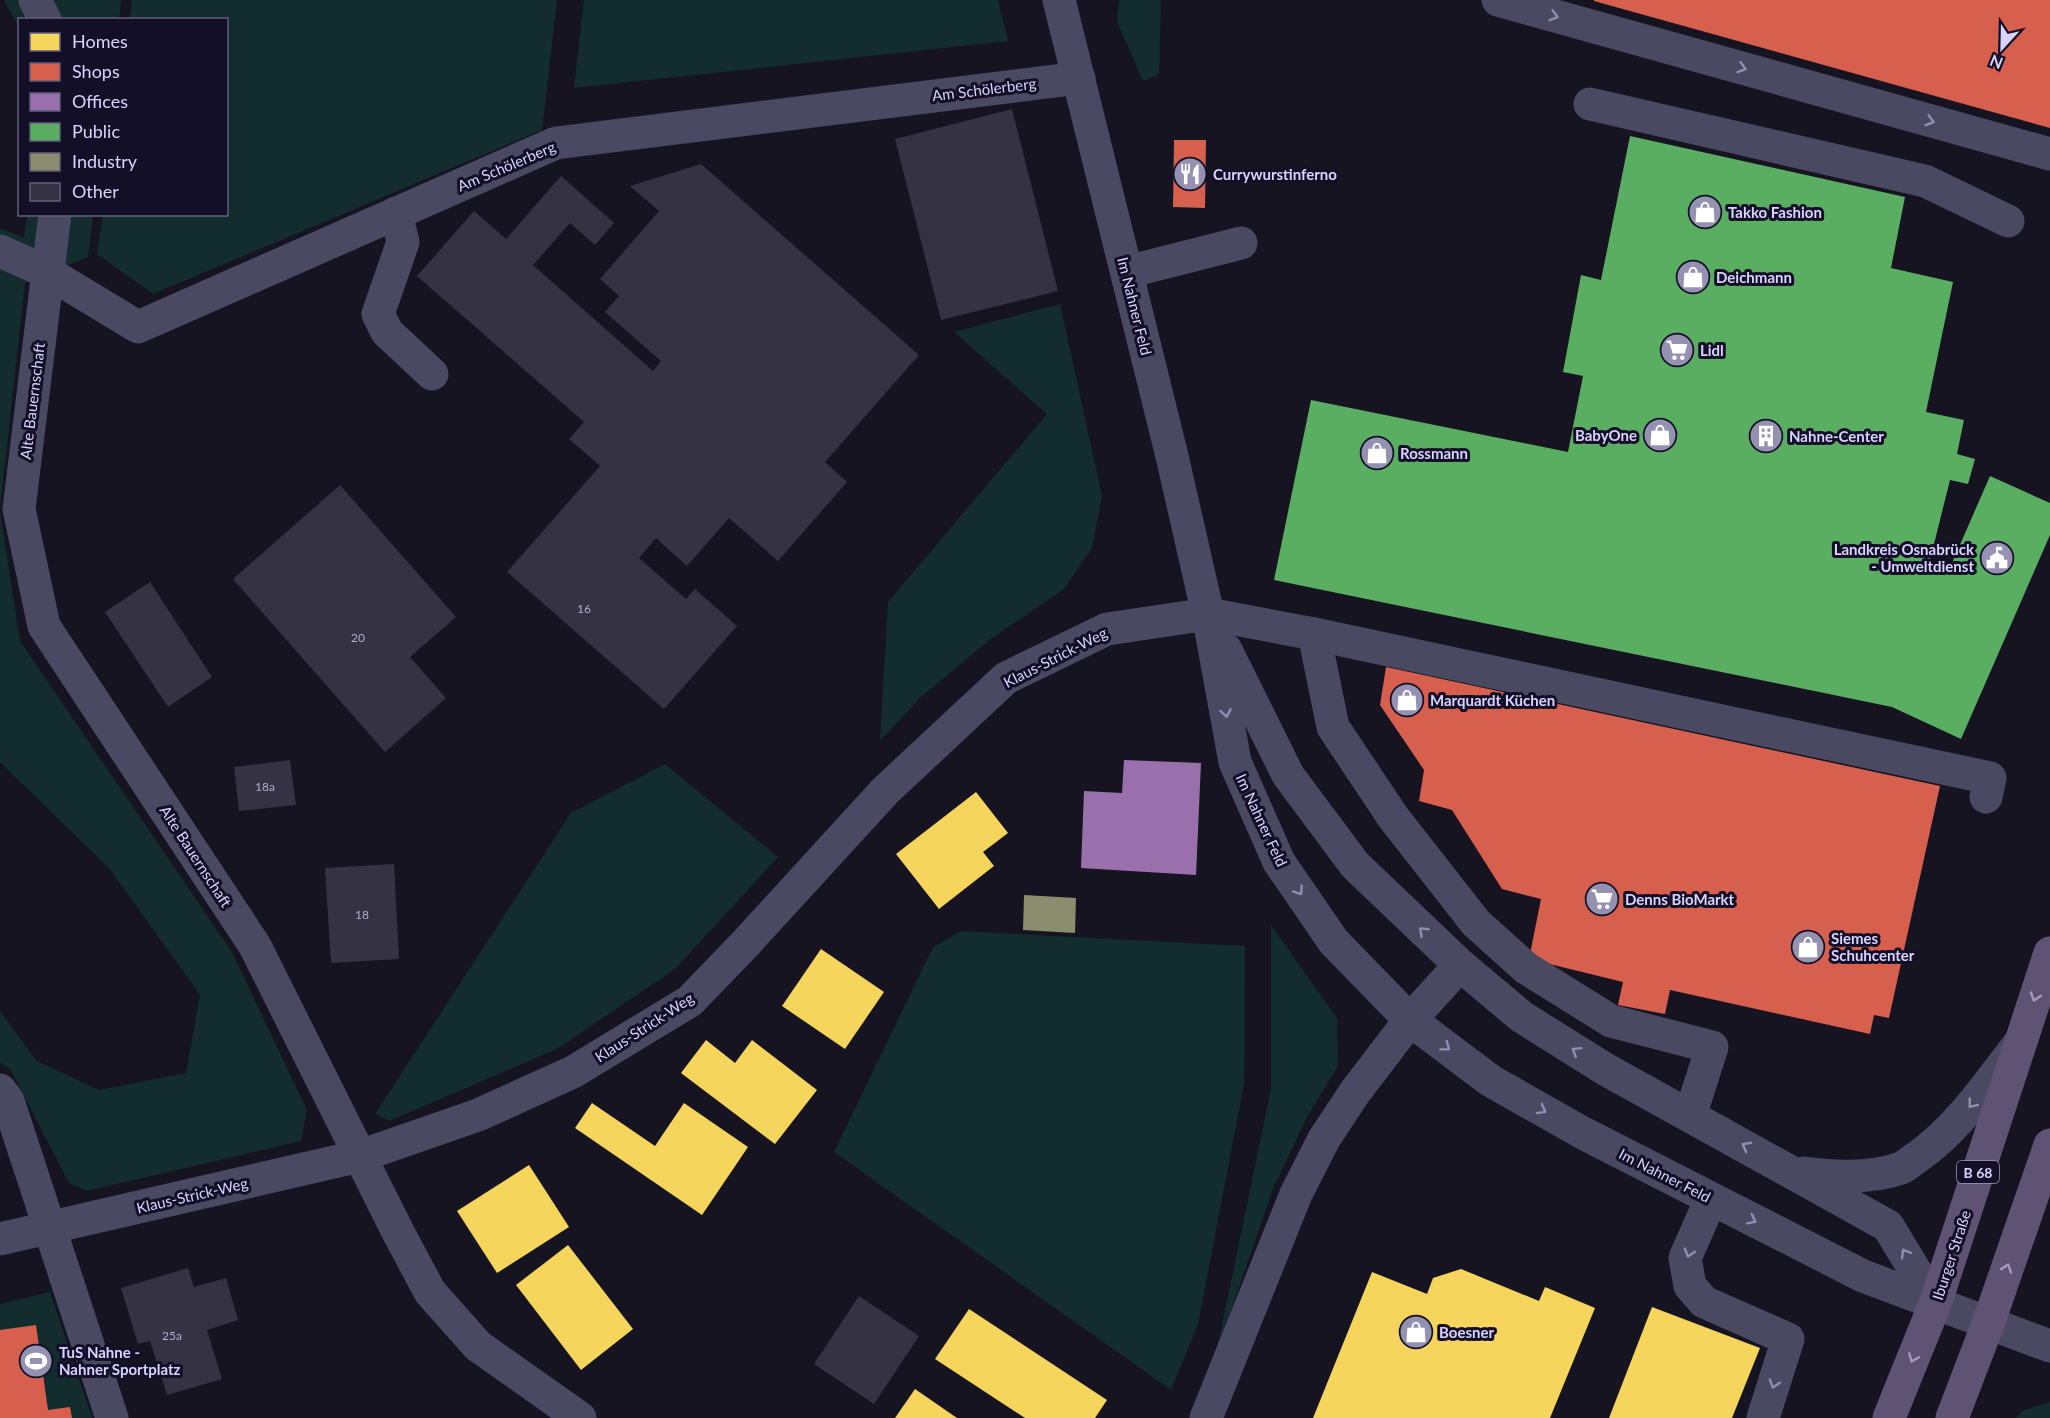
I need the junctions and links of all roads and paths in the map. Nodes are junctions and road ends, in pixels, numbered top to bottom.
1 (35, 0) edge
2 (1059, 0) edge
3 (1498, 0) edge
4 (44, 18) edge
5 (1079, 78) junction
6 (1590, 104) dead end
7 (2050, 154) edge
8 (396, 213) junction
9 (55, 216) edge
10 (2008, 221) dead end
11 (1241, 243) dead end
12 (0, 251) edge
13 (47, 272) junction
14 (1127, 272) junction
15 (432, 374) dead end
16 (1208, 614) junction
17 (1314, 634) junction
18 (1986, 797) dead end
19 (2050, 954) edge
20 (1460, 965) junction
21 (1410, 1020) junction
22 (2021, 1041) junction
23 (0, 1090) edge
24 (1690, 1116) junction
25 (2050, 1145) edge
26 (360, 1156) junction
27 (1793, 1172) junction
28 (1711, 1199) junction
29 (49, 1228) junction
30 (0, 1239) edge
31 (1935, 1304) junction
32 (1988, 1324) junction
33 (2050, 1346) edge
34 (112, 1418) edge
35 (580, 1418) edge
36 (1206, 1418) edge
37 (1763, 1418) edge
38 (1889, 1418) edge
39 (1952, 1418) edge

1 - 4 street
2 - 5 street, Im Nahner Feld
3 -> 7 street
5 - 8 street, Am Schölerberg
5 - 14 street, Im Nahner Feld
6 - 10 street
8 - 13 street, Am Schölerberg
8 - 15 street
9 - 13 street, Alte Bauernschaft
11 - 14 street
12 - 13 street
13 - 26 street, Alte Bauernschaft
14 - 16 street, Im Nahner Feld
16 - 17 street, Klaus-Strick-Weg
20 -> 16 street, Im Nahner Feld
16 -> 21 street, Im Nahner Feld
16 - 26 street, Klaus-Strick-Weg
17 - 18 street, Klaus-Strick-Weg
17 - 24 street
19 -> 22 main road, Iburger Straße / B 68
20 - 21 street
24 -> 20 street, Im Nahner Feld
21 -> 28 street, Im Nahner Feld
21 - 36 street
22 -> 27 street
22 - 31 main road, Iburger Straße / B 68
23 - 29 street
27 -> 24 street, Im Nahner Feld
32 -> 25 main road
26 - 29 street, Klaus-Strick-Weg
26 - 35 street, Alte Bauernschaft
31 -> 27 street, Im Nahner Feld
28 -> 31 street, Im Nahner Feld
28 -> 37 street
29 - 30 street, Klaus-Strick-Weg
29 - 34 street
31 - 32 street, Im Nahner Feld
31 -> 38 main road, Iburger Straße / B 68
32 - 33 street, Im Nahner Feld
32 - 39 main road

